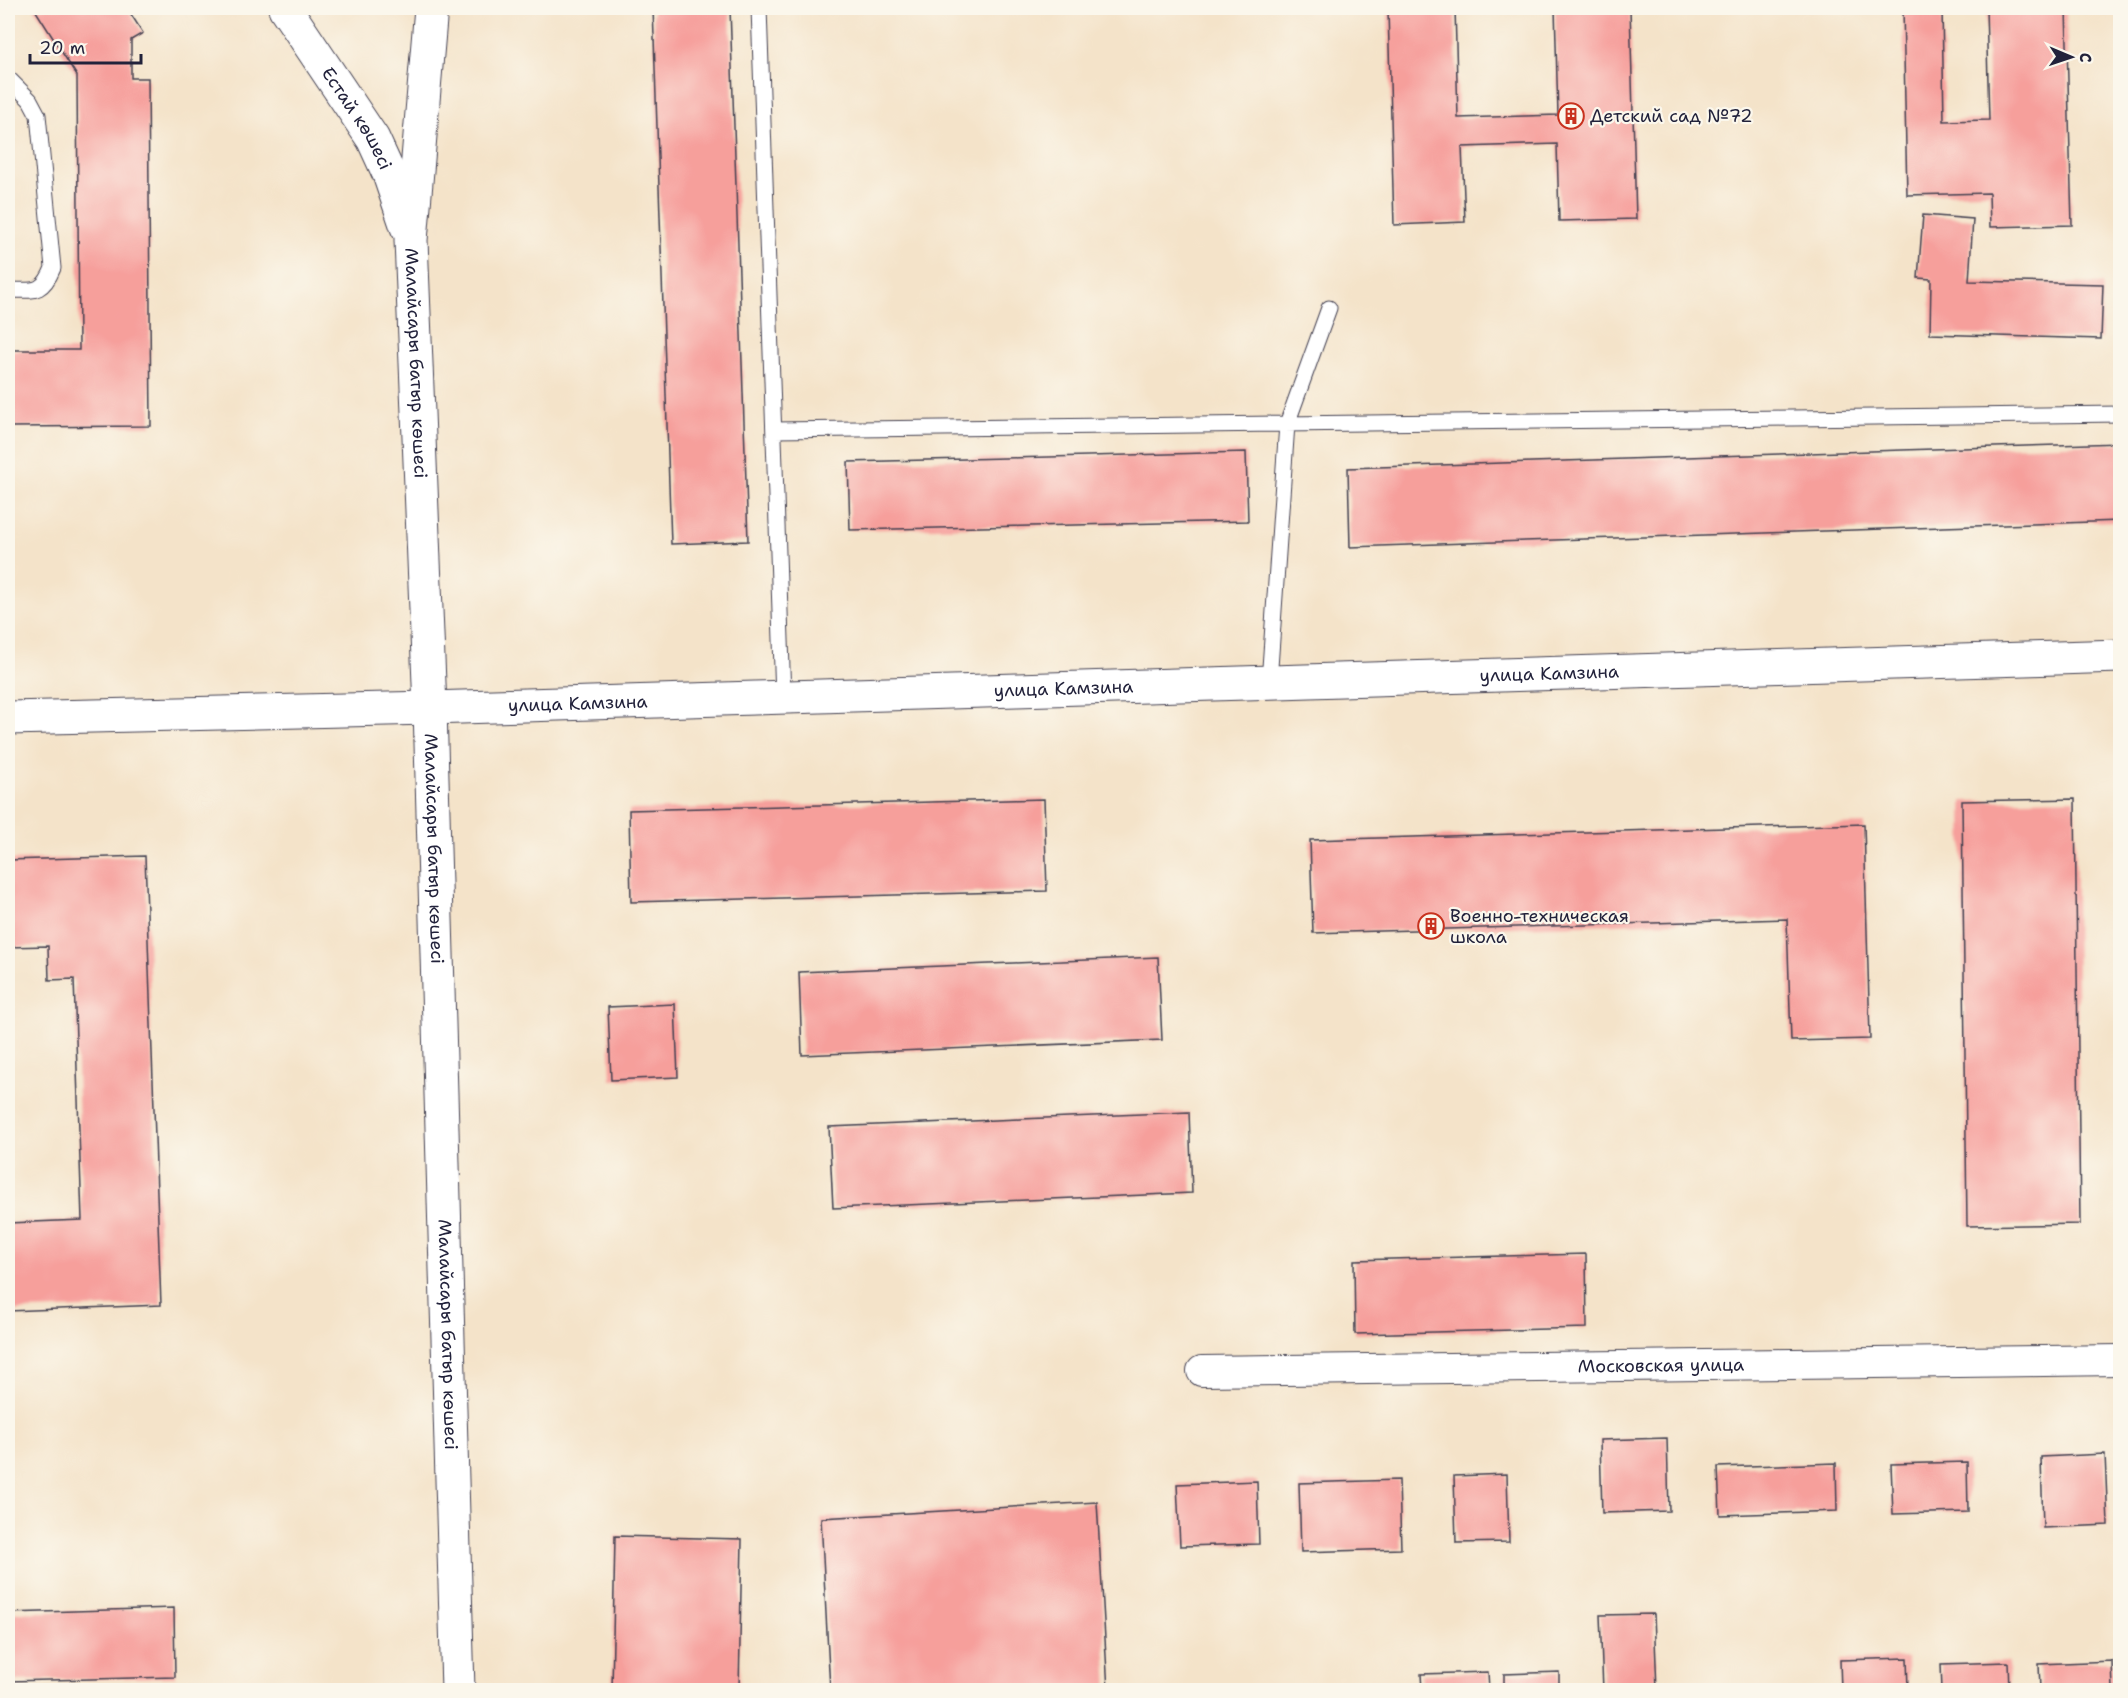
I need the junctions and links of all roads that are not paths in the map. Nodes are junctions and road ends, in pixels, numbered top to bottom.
1 (285, 8) edge
2 (431, 8) edge
3 (759, 8) edge
4 (8, 78) edge
5 (411, 240) junction
6 (8, 290) edge
7 (1329, 308) dead end
8 (2121, 414) edge
9 (1287, 424) junction
10 (774, 430) junction
11 (2121, 656) edge
12 (1269, 682) junction
13 (783, 697) junction
14 (430, 708) junction
15 (8, 718) edge
16 (2121, 1360) edge
17 (1202, 1371) dead end
18 (458, 1690) edge

1 - 5 main road, Естай көшесі
2 - 5 main road, Малайсары батыр көшесі
3 - 10 lane
4 - 6 lane
5 - 14 main road, Малайсары батыр көшесі
7 - 9 lane
8 - 9 lane
9 - 10 lane
9 - 12 lane
10 - 13 lane
11 - 12 main road, улица Камзина
12 - 13 main road, улица Камзина
13 - 14 main road, улица Камзина
14 - 15 main road, улица Камзина
14 - 18 main road, Малайсары батыр көшесі
16 - 17 street, Московская улица

